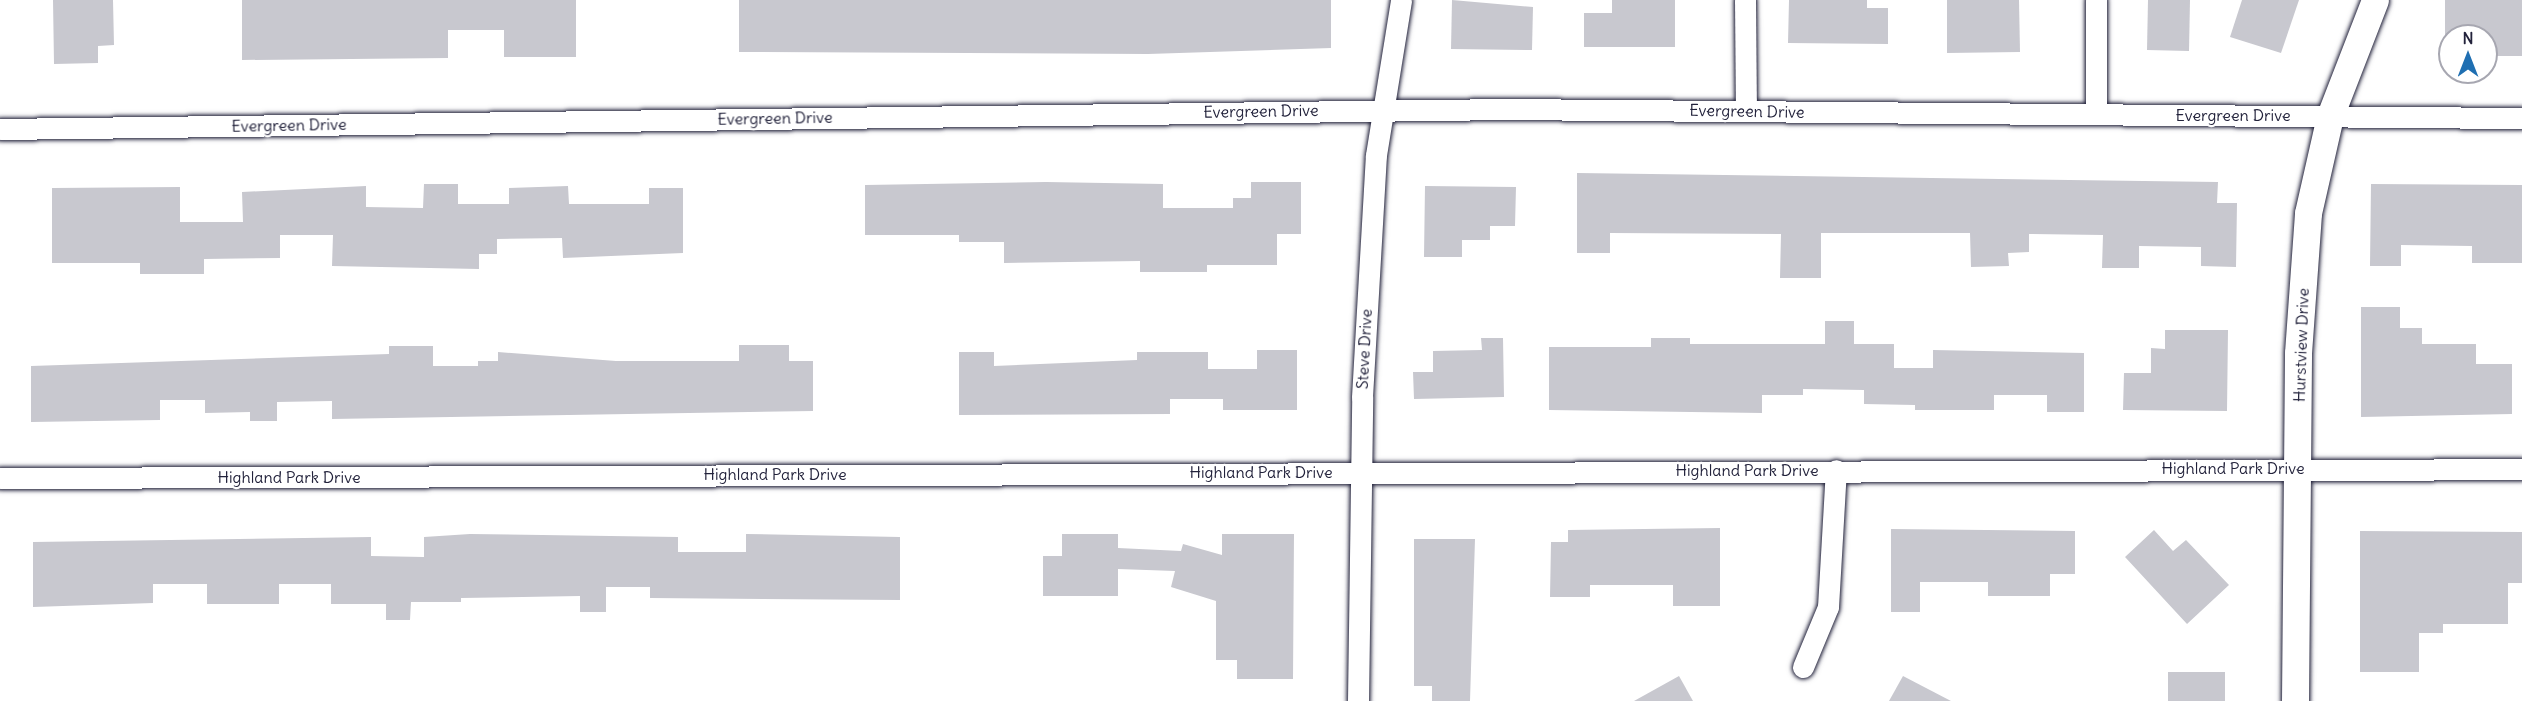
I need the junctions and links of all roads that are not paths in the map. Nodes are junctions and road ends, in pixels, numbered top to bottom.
1 (1401, 0) edge
2 (1745, 0) edge
3 (2096, 0) edge
4 (2375, 0) edge
5 (1386, 110) junction
6 (1746, 111) junction
7 (2096, 114) junction
8 (2330, 116) junction
9 (2522, 118) edge
10 (0, 129) edge
11 (2297, 467) junction
12 (2522, 469) edge
13 (1836, 470) junction
14 (1362, 471) junction
15 (0, 478) edge
16 (1803, 667) dead end
17 (1358, 701) edge
18 (2295, 701) edge

1 - 5 street, Steve Drive
2 - 6 street
3 - 7 street
4 - 8 street, Hurstview Drive
5 - 6 street, Evergreen Drive
5 - 10 street, Evergreen Drive
5 - 14 street, Steve Drive
6 - 7 street, Evergreen Drive
7 - 8 street, Evergreen Drive
8 - 9 street, Evergreen Drive
8 - 11 street, Hurstview Drive
11 - 12 street, Highland Park Drive
11 - 13 street, Highland Park Drive
11 - 18 street, Hurstview Drive
13 - 14 street, Highland Park Drive
13 - 16 street
14 - 15 street, Highland Park Drive
14 - 17 street, Steve Drive

